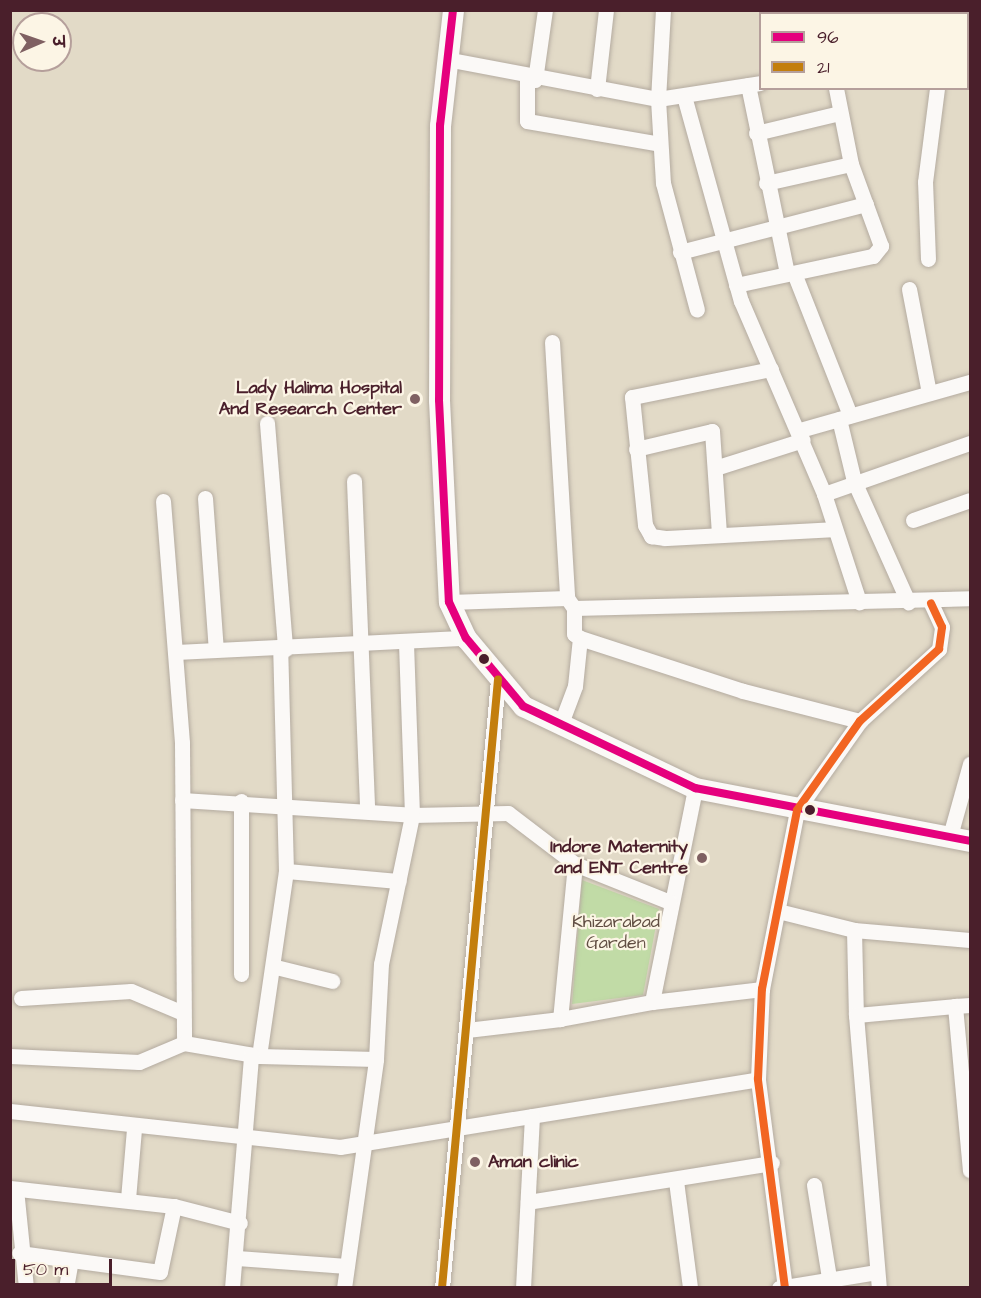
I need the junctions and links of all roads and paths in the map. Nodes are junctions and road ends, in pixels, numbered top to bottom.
1 (453, 10) edge
2 (545, 10) edge
3 (606, 10) edge
4 (663, 10) edge
5 (446, 59) junction
6 (531, 79) junction
7 (754, 84) edge
8 (597, 89) junction
9 (836, 90) edge
10 (937, 90) edge
11 (684, 96) junction
12 (658, 99) junction
13 (840, 113) junction
14 (756, 132) junction
15 (660, 144) junction
16 (851, 164) junction
17 (766, 183) junction
18 (866, 204) junction
19 (777, 229) junction
20 (722, 240) junction
21 (680, 252) junction
22 (928, 259) dead end
23 (791, 273) junction
24 (736, 285) junction
25 (909, 289) dead end
26 (697, 310) dead end
27 (552, 342) dead end
28 (771, 369) junction
29 (970, 382) edge
30 (929, 393) junction
31 (844, 417) junction
32 (267, 423) dead end
33 (802, 435) junction
34 (970, 443) edge
35 (636, 449) junction
36 (714, 468) junction
37 (354, 481) dead end
38 (854, 481) junction
39 (824, 494) junction
40 (205, 498) dead end
41 (970, 500) edge
42 (163, 501) dead end
43 (913, 520) dead end
44 (834, 529) junction
45 (719, 534) junction
46 (970, 598) edge
47 (449, 602) junction
48 (859, 602) junction
49 (908, 602) junction
50 (571, 603) junction
51 (931, 603) junction
52 (466, 638) junction
53 (580, 638) junction
54 (406, 643) junction
55 (362, 645) junction
56 (283, 649) junction
57 (216, 650) junction
58 (176, 652) junction
59 (498, 680) junction
60 (860, 721) junction
61 (560, 726) junction
62 (970, 764) edge
63 (695, 788) junction
64 (182, 800) junction
65 (241, 801) junction
66 (288, 803) junction
67 (367, 810) junction
68 (797, 810) junction
69 (412, 815) junction
70 (488, 815) junction
71 (960, 838) edge
72 (575, 864) junction
73 (286, 871) junction
74 (399, 881) junction
75 (670, 902) junction
76 (778, 911) junction
77 (854, 930) junction
78 (970, 940) edge
79 (276, 967) junction
80 (242, 974) dead end
81 (332, 981) dead end
82 (762, 989) junction
83 (21, 998) dead end
84 (652, 1002) junction
85 (970, 1005) edge
86 (955, 1006) junction
87 (183, 1013) junction
88 (856, 1015) junction
89 (560, 1019) junction
90 (467, 1029) junction
91 (184, 1043) junction
92 (10, 1056) edge
93 (255, 1056) junction
94 (376, 1059) junction
95 (758, 1079) junction
96 (10, 1111) edge
97 (531, 1116) junction
98 (134, 1129) junction
99 (456, 1130) junction
100 (245, 1140) junction
101 (364, 1145) junction
102 (772, 1163) junction
103 (970, 1170) edge
104 (676, 1181) junction
105 (814, 1185) dead end
106 (13, 1188) edge
107 (128, 1199) junction
108 (528, 1202) junction
109 (174, 1206) junction
110 (240, 1223) junction
111 (19, 1253) junction
112 (237, 1258) junction
113 (71, 1260) junction
114 (347, 1266) junction
115 (160, 1272) junction
116 (877, 1272) junction
117 (829, 1278) junction
118 (26, 1287) edge
119 (66, 1287) edge
120 (155, 1287) edge
121 (232, 1287) edge
122 (344, 1287) edge
123 (442, 1287) edge
124 (523, 1287) edge
125 (690, 1287) edge
126 (779, 1287) edge
127 (785, 1287) edge
128 (879, 1287) edge

1 - 5 main road
2 - 6 street
3 - 8 street
4 - 12 street
5 - 6 street
5 - 47 main road
6 - 8 street
6 - 15 street
7 - 11 street
7 - 14 street
8 - 12 street
9 - 13 street
10 - 22 street
11 - 12 street
11 - 20 street
12 - 15 street
13 - 14 street
13 - 16 street
14 - 17 street
15 - 21 street
16 - 17 street
16 - 18 street
17 - 19 street
18 - 19 street
18 - 23 street
19 - 20 street
19 - 23 street
20 - 21 street
20 - 24 street
21 - 26 street
23 - 24 street
23 - 31 street
24 - 28 street
25 - 30 street
27 - 50 street
28 - 33 street
28 - 35 street
29 - 30 street
30 - 31 street
31 - 33 street
31 - 38 street
32 - 56 street
33 - 36 street
33 - 39 street
34 - 38 street
35 - 36 street
35 - 45 street
36 - 45 street
37 - 55 street
38 - 39 street
38 - 49 street
39 - 44 street
40 - 57 street
41 - 43 street
42 - 58 street
44 - 45 street
44 - 48 street
46 - 51 street
47 - 50 street
47 - 52 main road
48 - 49 street
48 - 50 street
49 - 51 street
50 - 53 street
51 - 60 street
52 - 54 street
52 - 59 main road
53 - 60 street
53 - 61 street
54 - 55 street
54 - 69 street
55 - 56 street
55 - 67 street
56 - 57 street
56 - 66 street
57 - 58 street
58 - 64 street
59 - 61 main road
59 - 70 street
60 - 68 street
61 - 63 main road
62 - 71 street
63 - 68 main road
63 - 75 street
64 - 65 street
64 - 87 street
65 - 66 street
65 - 80 street
66 - 67 street
66 - 73 street
67 - 69 street
68 - 71 main road
68 - 76 street
69 - 70 street
69 - 74 street
70 - 72 street
70 - 90 street
72 - 75 street
72 - 89 street
73 - 74 street
73 - 79 street
74 - 94 street
75 - 84 street
76 - 77 street
76 - 82 street
77 - 78 street
77 - 88 street
79 - 81 street
79 - 93 street
82 - 84 street
82 - 95 street
83 - 87 street
84 - 89 street
85 - 86 street
86 - 88 street
86 - 103 street
87 - 91 street
88 - 116 street
89 - 90 street
90 - 99 street
91 - 92 street
91 - 93 street
93 - 94 street
93 - 100 street
94 - 101 street
95 - 97 street
95 - 102 street
96 - 98 street
97 - 99 street
97 - 108 street
98 - 100 street
98 - 107 street
99 - 101 street
99 - 123 street
100 - 101 street
100 - 110 street
101 - 114 street
102 - 104 street
102 - 127 street
104 - 108 street
104 - 125 street
105 - 117 street
106 - 107 street
106 - 111 street
107 - 109 street
108 - 124 street
109 - 110 street
109 - 115 street
110 - 112 street
111 - 113 street
111 - 118 street
112 - 114 street
112 - 121 street
113 - 115 street
113 - 119 street
114 - 122 street
115 - 120 street
116 - 117 street
116 - 128 street
117 - 127 street
126 - 127 street

